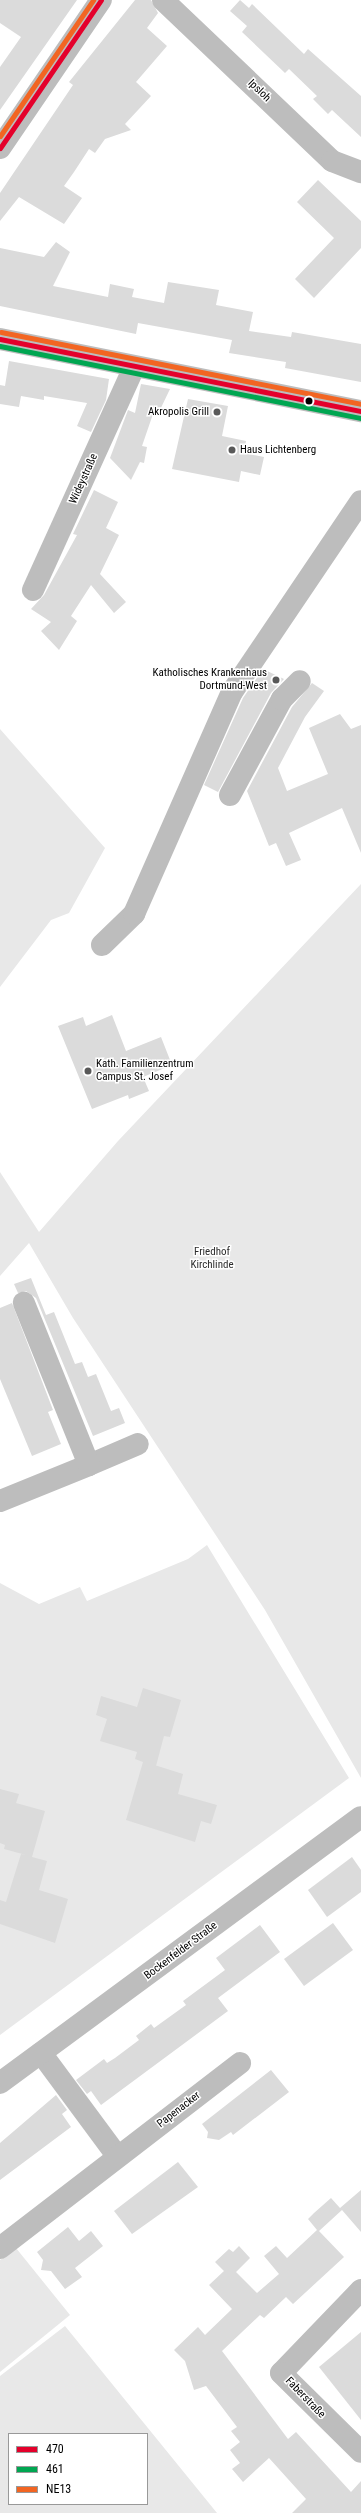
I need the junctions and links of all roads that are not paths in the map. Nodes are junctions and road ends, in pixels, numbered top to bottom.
1 (101, 0) edge
2 (163, 0) edge
3 (0, 148) edge
4 (361, 172) edge
5 (0, 339) edge
6 (134, 367) junction
7 (361, 411) edge
8 (361, 501) edge
9 (33, 590) dead end
10 (300, 681) dead end
11 (230, 795) dead end
12 (102, 945) dead end
13 (24, 1303) dead end
14 (138, 1444) dead end
15 (89, 1465) junction
16 (0, 1501) edge
17 (361, 1816) edge
18 (41, 2053) junction
19 (240, 2063) dead end
20 (0, 2083) edge
21 (118, 2157) junction
22 (0, 2248) edge
23 (361, 2290) edge
24 (361, 2452) edge

1 - 3 street
2 - 4 street, Ipsloh
5 - 6 street
6 - 7 street
6 - 9 street, Wideystraße
8 - 12 street
10 - 11 street
13 - 15 street
14 - 15 street
15 - 16 street
17 - 18 street, Bockenfelder Straße
18 - 20 street, Bockenfelder Straße
18 - 21 street
19 - 21 street, Papenacker
21 - 22 street, Papenacker
23 - 24 street, Faberstraße

